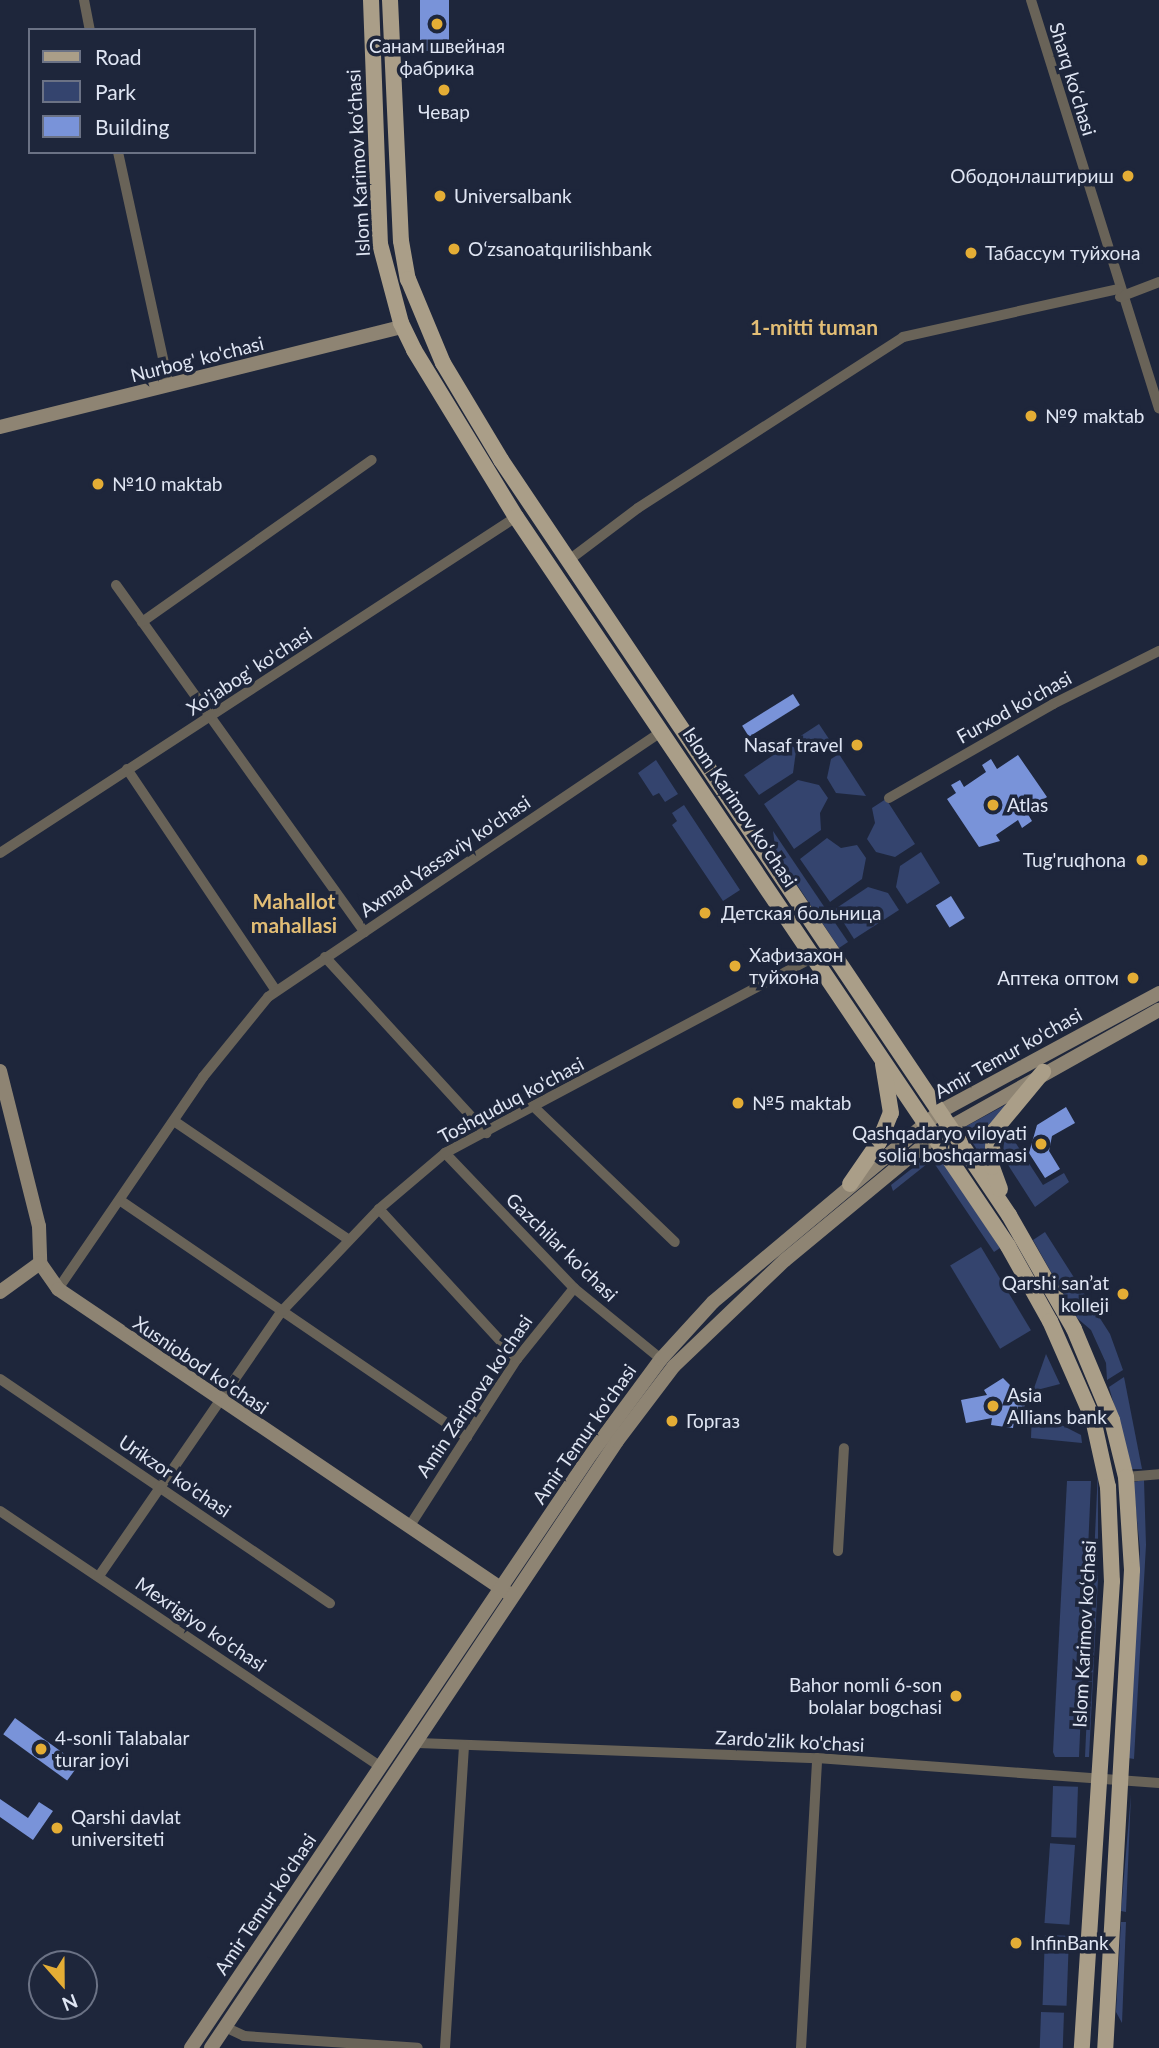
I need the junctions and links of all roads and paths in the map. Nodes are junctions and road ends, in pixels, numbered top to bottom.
1 (84, 0) edge
2 (371, 0) edge
3 (390, 0) edge
4 (1031, 0) edge
5 (90, 28) edge
6 (118, 154) edge
7 (1159, 282) edge
8 (1119, 293) junction
9 (402, 327) junction
10 (169, 386) junction
11 (1159, 408) edge
12 (0, 427) edge
13 (372, 460) dead end
14 (501, 460) junction
15 (485, 470) junction
16 (516, 517) junction
17 (569, 560) junction
18 (116, 585) dead end
19 (142, 622) junction
20 (1159, 651) edge
21 (210, 717) junction
22 (663, 731) junction
23 (127, 769) junction
24 (889, 798) dead end
25 (0, 853) edge
26 (364, 933) junction
27 (816, 955) junction
28 (325, 957) junction
29 (276, 991) junction
30 (1159, 993) edge
31 (1159, 1010) edge
32 (880, 1052) junction
33 (0, 1071) edge
34 (1043, 1072) junction
35 (4, 1106) edge
36 (534, 1107) junction
37 (941, 1111) junction
38 (174, 1121) junction
39 (951, 1125) junction
40 (932, 1128) junction
41 (486, 1133) junction
42 (445, 1153) junction
43 (850, 1184) junction
44 (121, 1201) junction
45 (379, 1209) junction
46 (1009, 1214) junction
47 (346, 1238) junction
48 (675, 1242) dead end
49 (40, 1263) junction
50 (573, 1288) junction
51 (58, 1289) junction
52 (0, 1292) edge
53 (282, 1311) junction
54 (517, 1359) junction
55 (661, 1359) junction
56 (0, 1379) edge
57 (219, 1402) junction
58 (467, 1437) junction
59 (844, 1448) dead end
60 (1159, 1474) edge
61 (1126, 1477) junction
62 (160, 1487) junction
63 (0, 1511) edge
64 (409, 1527) junction
65 (838, 1551) dead end
66 (99, 1576) junction
67 (508, 1594) junction
68 (330, 1603) dead end
69 (418, 1743) junction
70 (464, 1746) junction
71 (817, 1758) junction
72 (381, 1767) junction
73 (1099, 1780) junction
74 (1119, 1781) junction
75 (1159, 1783) edge
76 (225, 2027) junction
77 (191, 2048) edge
78 (211, 2048) edge
79 (418, 2048) edge
80 (445, 2048) edge
81 (801, 2048) edge
82 (1082, 2048) edge
83 (1105, 2048) edge

1 - 5 street
2 - 9 main road, Islom Karimov ko‘chasi
3 - 14 main road, Islom Karimov ko‘chasi
4 - 8 street, Sharq ko‘chasi
6 - 10 street
7 - 8 street
8 - 11 street, Sharq ko‘chasi
8 - 17 street
9 - 10 main road, Nurbog' ko'chasi
9 - 15 main road, Islom Karimov ko‘chasi
10 - 12 main road, Nurbog' ko'chasi
13 - 19 street
14 - 15 main road
14 - 17 main road, Islom Karimov ko‘chasi
15 - 16 main road, Islom Karimov ko‘chasi
16 - 21 street, Xo'jabog' ko'chasi
16 - 22 main road, Islom Karimov ko‘chasi
17 - 37 main road, Islom Karimov ko‘chasi
18 - 19 street
19 - 21 street
20 - 24 street, Furxod ko'chasi
21 - 23 street, Xo'jabog' ko'chasi
21 - 26 street
22 - 26 street, Axmad Yassaviy ko'chasi
22 - 27 main road, Islom Karimov ko‘chasi
23 - 25 street, Xo'jabog' ko'chasi
23 - 29 street
26 - 28 street, Axmad Yassaviy ko'chasi
27 - 32 main road, Islom Karimov ko‘chasi
27 - 36 street, Toshquduq ko'chasi
28 - 29 street, Axmad Yassaviy ko'chasi
28 - 41 street
29 - 38 street, Axmad Yassaviy ko'chasi
30 - 37 main road, Amir Temur ko'chasi
31 - 34 main road, Amir Temur ko'chasi
32 - 40 main road, Islom Karimov ko‘chasi
32 - 43 main road
33 - 35 main road
34 - 39 main road, Amir Temur ko'chasi
34 - 46 main road
35 - 49 main road
36 - 41 street, Toshquduq ko'chasi
36 - 48 street
37 - 39 main road, Islom Karimov ko‘chasi
37 - 40 main road, Amir Temur ko'chasi
38 - 44 street, Axmad Yassaviy ko'chasi
38 - 47 street
39 - 40 main road, Amir Temur ko'chasi
39 - 46 main road, Islom Karimov ko‘chasi
40 - 43 main road, Amir Temur ko'chasi
40 - 67 main road, Amir Temur ko'chasi
40 - 73 main road, Islom Karimov ko‘chasi
41 - 42 street, Toshquduq ko'chasi
42 - 45 street, Toshquduq ko'chasi
42 - 50 street, Gazchilar ko'chasi
43 - 55 main road, Amir Temur ko'chasi
44 - 51 street, Axmad Yassaviy ko'chasi
44 - 53 street
45 - 47 street, Toshquduq ko'chasi
45 - 54 street
46 - 61 main road, Islom Karimov ko‘chasi
47 - 53 street, Toshquduq ko'chasi
49 - 51 main road, Xusniobod ko'chasi
49 - 52 main road
50 - 54 street, Amin Zaripova ko'chasi
50 - 55 street, Gazchilar ko'chasi
51 - 57 main road, Xusniobod ko'chasi
53 - 57 street, Toshquduq ko'chasi
53 - 58 street
54 - 58 street, Amin Zaripova ko'chasi
55 - 67 main road, Amir Temur ko'chasi
56 - 62 street, Urikzor ko'chasi
57 - 62 street, Toshquduq ko'chasi
57 - 64 main road, Xusniobod ko'chasi
58 - 64 street, Amin Zaripova ko'chasi
59 - 65 street
60 - 61 street
61 - 74 main road, Islom Karimov ko‘chasi
62 - 66 street, Toshquduq ko'chasi
62 - 68 street, Urikzor ko'chasi
63 - 66 street, Mexrigiyo ko'chasi
64 - 67 main road, Xusniobod ko'chasi
66 - 72 street, Mexrigiyo ko'chasi
67 - 69 main road, Amir Temur ko'chasi
67 - 72 main road, Amir Temur ko'chasi
69 - 70 street, Zardo'zlik ko'chasi
69 - 76 main road, Amir Temur ko'chasi
70 - 71 street, Zardo'zlik ko'chasi
70 - 80 street
71 - 73 street, Zardo'zlik ko'chasi
71 - 81 street
72 - 77 main road, Amir Temur ko'chasi
73 - 74 street, Zardo'zlik ko'chasi
73 - 82 main road, Islom Karimov ko‘chasi
74 - 75 street, Zardo'zlik ko'chasi
74 - 83 main road, Islom Karimov ko‘chasi
76 - 78 main road, Amir Temur ko'chasi
76 - 79 street

